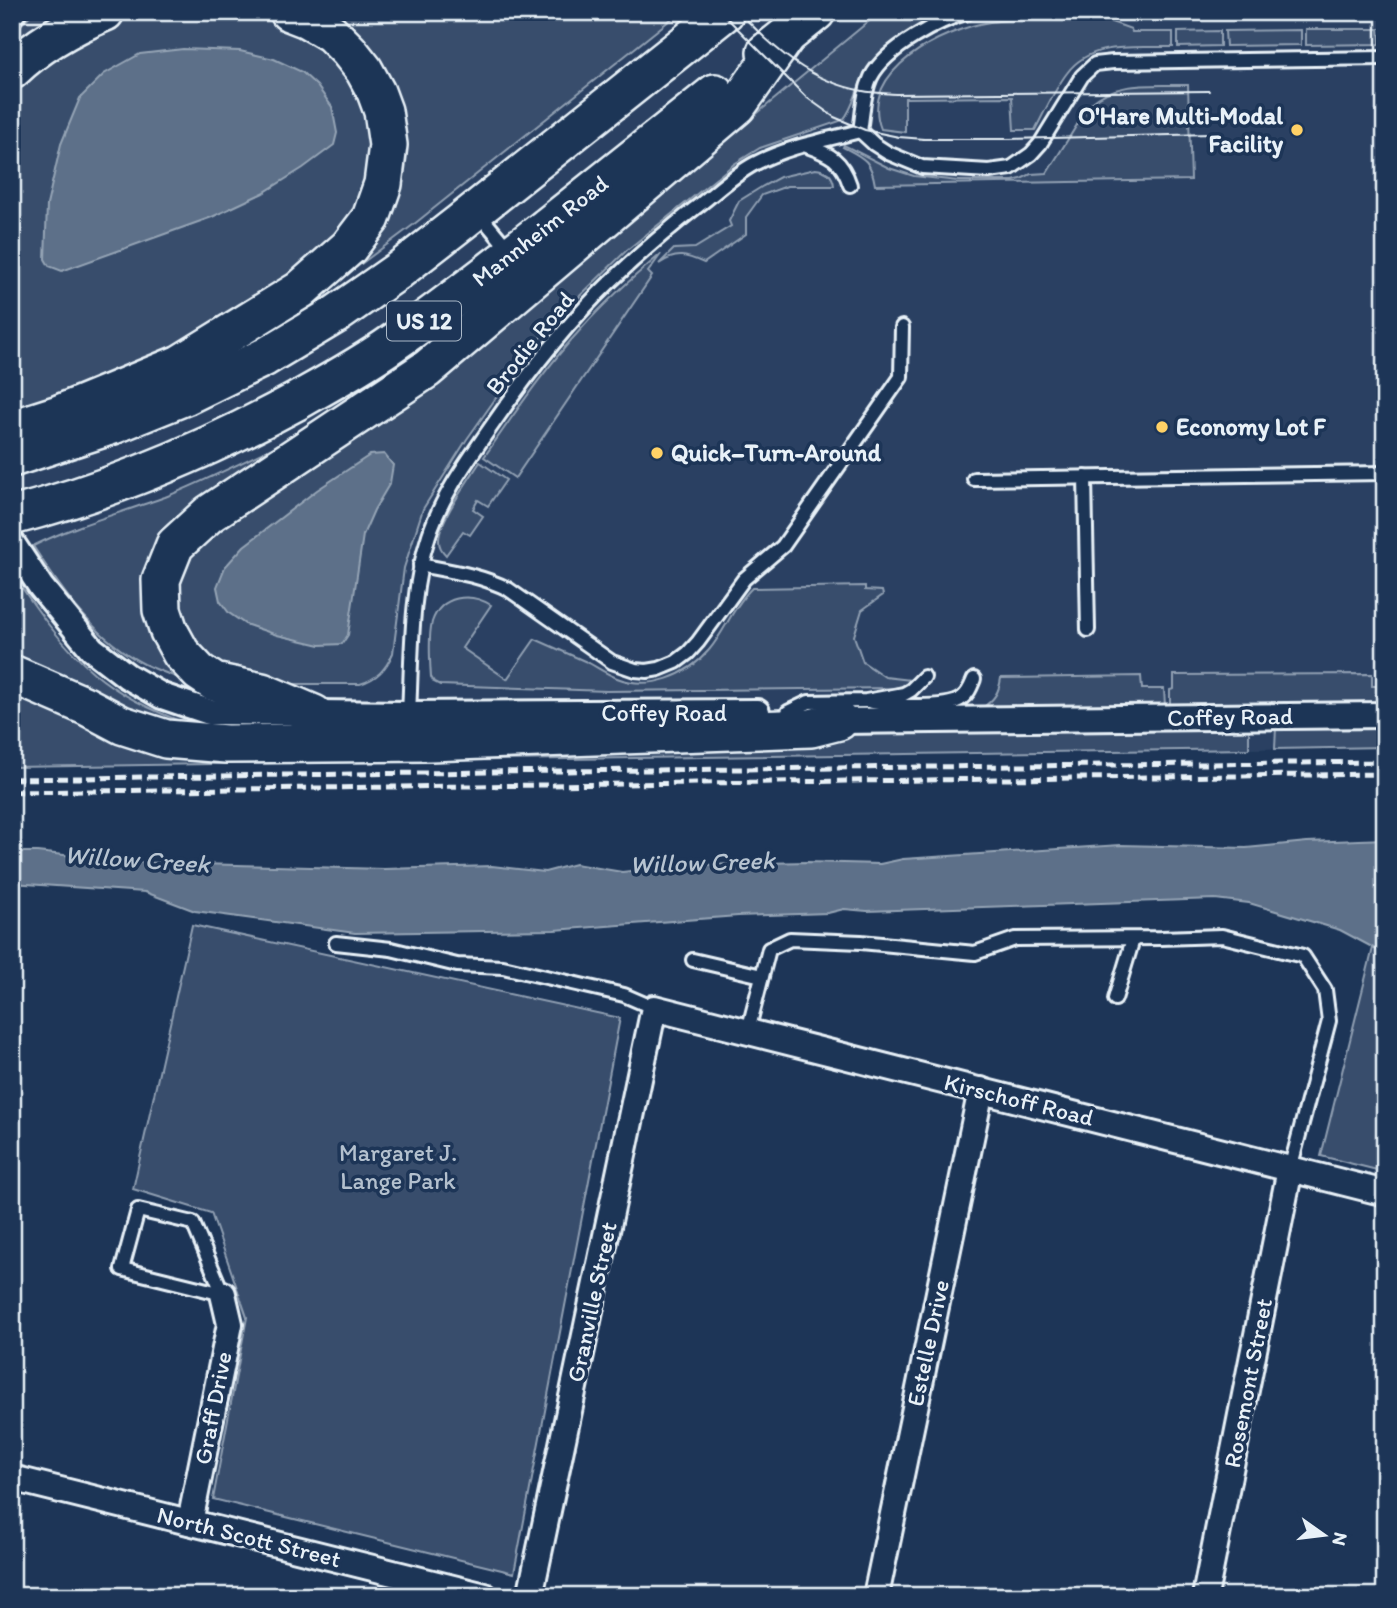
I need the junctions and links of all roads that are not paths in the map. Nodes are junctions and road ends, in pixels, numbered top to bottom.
1 (105, 12) edge
2 (289, 12) edge
3 (725, 12) edge
4 (817, 12) edge
5 (970, 12) edge
6 (785, 37) junction
7 (1385, 58) edge
8 (12, 70) edge
9 (860, 131) junction
10 (806, 145) junction
11 (850, 186) dead end
12 (476, 211) junction
13 (512, 254) junction
14 (902, 327) dead end
15 (12, 429) edge
16 (12, 458) edge
17 (1385, 473) edge
18 (1085, 477) junction
19 (974, 479) dead end
20 (12, 516) edge
21 (12, 544) edge
22 (420, 565) junction
23 (1088, 630) dead end
24 (12, 674) edge
25 (924, 677) dead end
26 (974, 679) dead end
27 (852, 711) junction
28 (788, 712) junction
29 (314, 714) junction
30 (409, 714) junction
31 (1385, 715) edge
32 (1133, 939) junction
33 (336, 943) dead end
34 (693, 960) dead end
35 (762, 976) junction
36 (1115, 999) dead end
37 (654, 1008) junction
38 (748, 1031) junction
39 (981, 1090) junction
40 (1290, 1169) junction
41 (1385, 1194) edge
42 (223, 1294) junction
43 (12, 1478) edge
44 (190, 1522) junction
45 (485, 1596) edge
46 (530, 1596) edge
47 (876, 1596) edge
48 (1205, 1596) edge

1 - 8 main road
2 - 15 main road
3 - 12 main road, US 12
4 - 6 main road, Mannheim Road / US 12
5 - 9 lane
6 - 13 main road, Mannheim Road / US 12
6 - 29 main road
7 - 9 lane
9 - 10 lane, Brodie Road
10 - 11 lane
10 - 22 lane, Brodie Road
12 - 13 lane
12 - 16 main road, US 12
13 - 20 main road, Mannheim Road / US 12
14 - 22 lane
17 - 18 lane
18 - 19 lane
18 - 23 lane
21 - 29 street, Coffey Road
22 - 30 lane, Brodie Road
24 - 27 main road
25 - 27 lane
26 - 27 lane
27 - 28 street, Coffey Road
27 - 28 lane
27 - 31 street, Coffey Road
28 - 30 street, Coffey Road
29 - 30 street, Coffey Road
32 - 35 lane
32 - 36 lane
32 - 40 lane
33 - 37 lane
34 - 35 lane
35 - 38 lane
37 - 38 street, Kirschoff Road
37 - 46 street, Granville Street
38 - 39 street, Kirschoff Road
39 - 40 street, Kirschoff Road
39 - 47 street, Estelle Drive
40 - 41 street, Kirschoff Road
40 - 48 street, Rosemont Street
42 - 42 lane
42 - 44 street, Graff Drive
43 - 44 street, North Scott Street
44 - 45 street, North Scott Street

